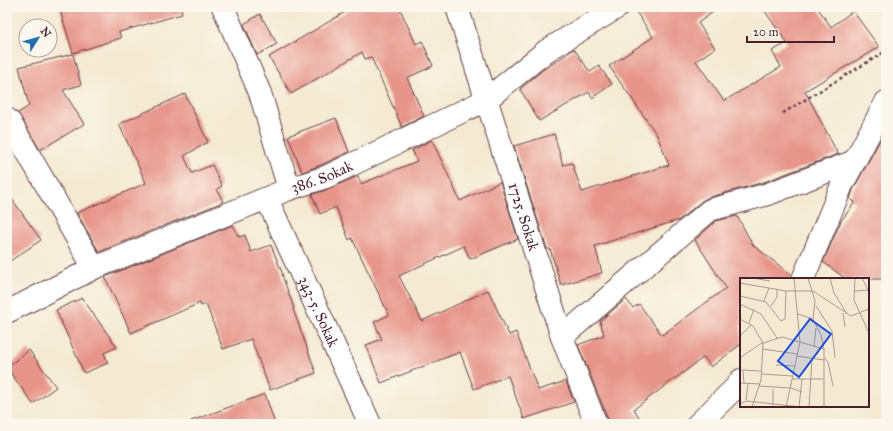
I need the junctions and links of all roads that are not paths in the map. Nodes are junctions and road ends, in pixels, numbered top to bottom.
1 (223, 7) edge
2 (457, 7) edge
3 (618, 7) edge
4 (486, 100) junction
5 (886, 102) edge
6 (7, 120) edge
7 (855, 161) junction
8 (289, 189) junction
9 (268, 198) junction
10 (94, 268) junction
11 (803, 278) edge
12 (7, 312) edge
13 (562, 337) junction
14 (740, 381) edge
15 (370, 424) edge
16 (596, 424) edge
17 (698, 424) edge

1 - 8 street
2 - 4 street, 1725. Sokak
3 - 4 street, 386. Sokak
4 - 8 street, 386. Sokak
4 - 13 street, 1725. Sokak
5 - 7 street
6 - 10 street
7 - 11 street
7 - 13 street
8 - 9 street, 386. Sokak
9 - 10 street, 386. Sokak
9 - 15 street, 343-5. Sokak
10 - 12 street, 386. Sokak
13 - 16 street, 1725. Sokak
14 - 17 street

